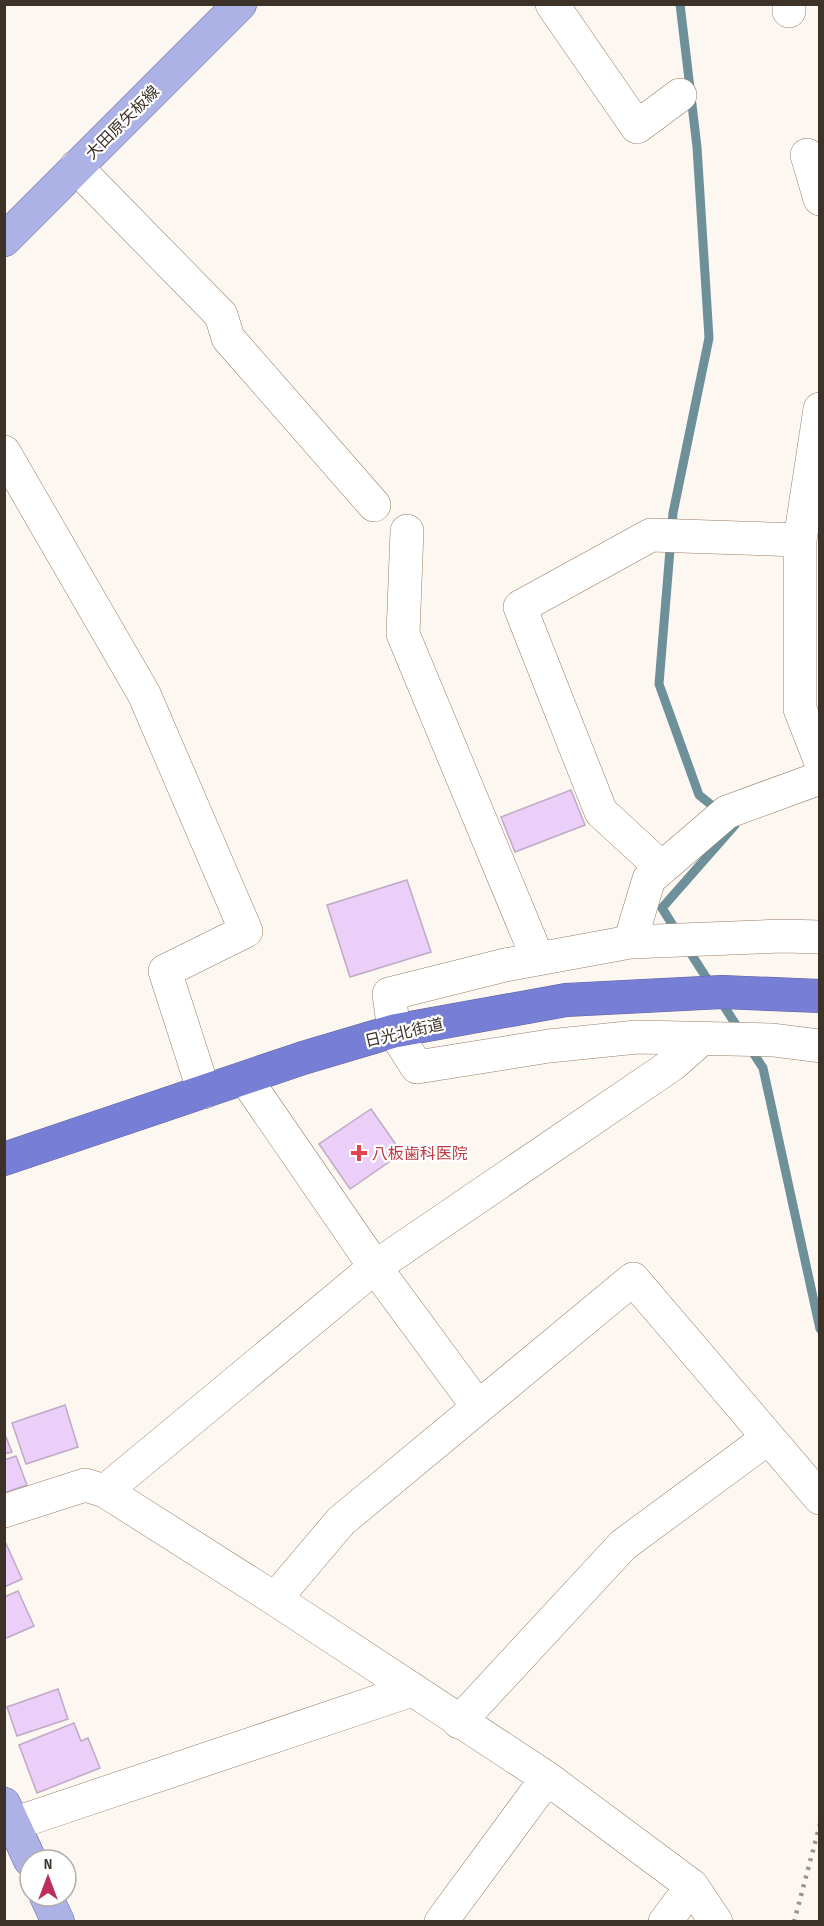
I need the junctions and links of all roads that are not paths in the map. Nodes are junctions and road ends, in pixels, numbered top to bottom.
1 (240, 4) edge
2 (552, 4) edge
3 (681, 94) dead end
4 (807, 155) dead end
5 (76, 167) junction
6 (819, 199) edge
7 (4, 240) edge
8 (819, 409) edge
9 (4, 452) edge
10 (374, 506) dead end
11 (407, 531) dead end
12 (800, 540) junction
13 (819, 760) edge
14 (819, 778) edge
15 (662, 868) junction
16 (819, 937) edge
17 (630, 942) junction
18 (538, 959) junction
19 (819, 996) edge
20 (394, 1031) junction
21 (700, 1040) junction
22 (819, 1046) edge
23 (245, 1078) junction
24 (204, 1092) junction
25 (4, 1159) edge
26 (375, 1267) junction
27 (478, 1407) junction
28 (768, 1438) junction
29 (105, 1491) junction
30 (819, 1498) edge
31 (4, 1511) edge
32 (275, 1599) junction
33 (412, 1690) junction
34 (459, 1722) junction
35 (547, 1778) junction
36 (8, 1818) edge
37 (24, 1848) edge
38 (692, 1886) junction
39 (52, 1908) edge
40 (58, 1922) edge
41 (441, 1922) edge
42 (664, 1922) edge
43 (716, 1922) edge

1 - 5 main road, 大田原矢板線
2 - 3 street
4 - 6 street
5 - 7 main road, 大田原矢板線
5 - 10 street
8 - 12 street
9 - 24 street
11 - 18 street
12 - 13 street
12 - 15 street
14 - 15 street
15 - 17 street
16 - 17 street
17 - 18 street
18 - 20 street
19 - 20 highway, 日光北街道
20 - 21 street
20 - 23 highway, 日光北街道
21 - 22 street
21 - 26 street
23 - 24 highway, 日光北街道
23 - 26 street
24 - 25 highway, 日光北街道
26 - 27 street
26 - 29 street
27 - 28 street
27 - 32 street
28 - 30 street
28 - 34 street
29 - 31 street
29 - 32 street
32 - 33 street
33 - 34 street
33 - 36 street
34 - 35 street
35 - 38 street
35 - 41 street
36 - 37 main road
38 - 42 street
38 - 43 street
39 - 40 main road

